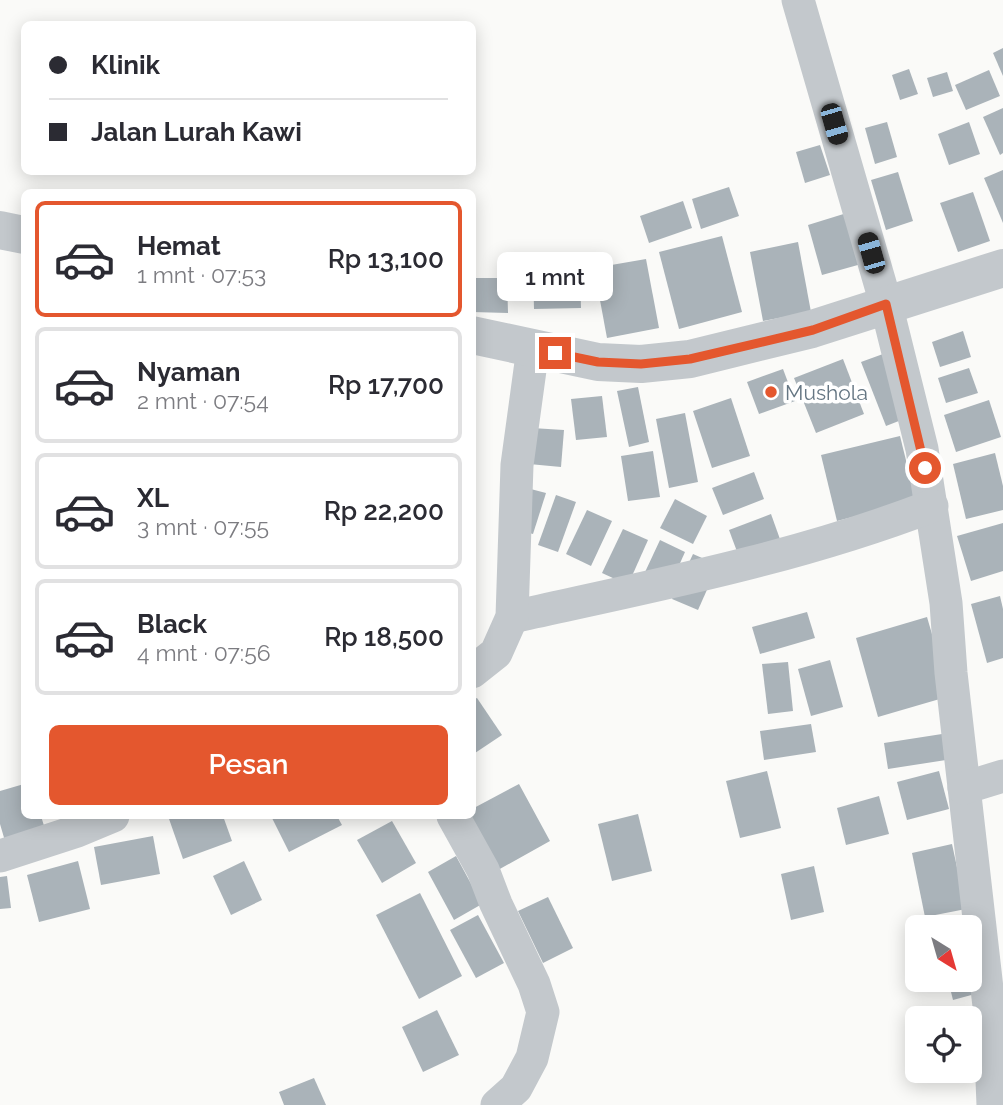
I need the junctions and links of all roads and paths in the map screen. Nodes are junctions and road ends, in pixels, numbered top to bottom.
1 (798, 0) edge
2 (0, 230) edge
3 (21, 234) edge
4 (1003, 268) edge
5 (886, 304) junction
6 (476, 336) edge
7 (533, 348) junction
8 (932, 506) junction
9 (512, 617) junction
10 (476, 669) edge
11 (1003, 776) edge
12 (964, 788) junction
13 (106, 819) edge
14 (455, 819) edge
15 (0, 856) edge
16 (497, 1105) edge
17 (993, 1105) edge

1 - 5 street
2 - 3 street
4 - 5 street
5 - 7 street
5 - 8 street
6 - 7 street
7 - 9 street
8 - 9 street
8 - 12 street
9 - 10 street
11 - 12 street
12 - 17 street
13 - 15 street
14 - 16 street

